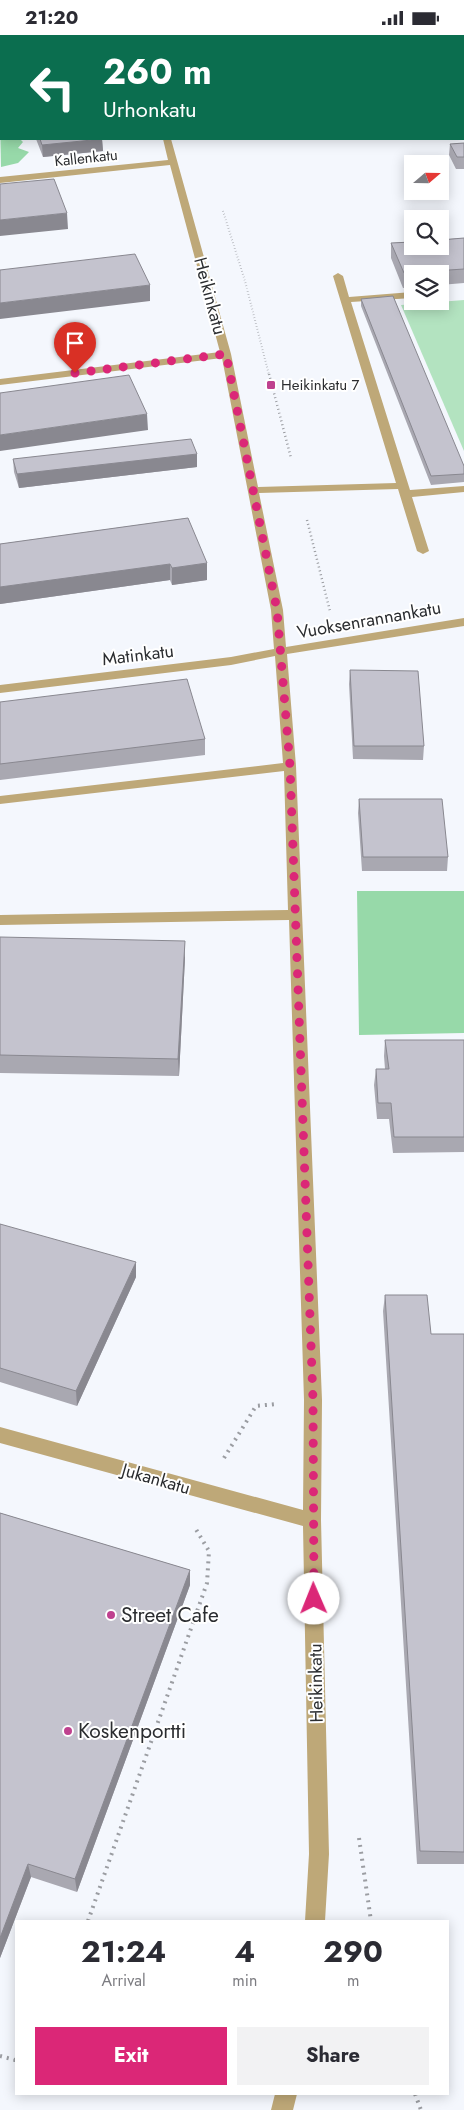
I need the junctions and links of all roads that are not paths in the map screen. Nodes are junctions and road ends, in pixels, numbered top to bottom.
1 (167, 140) edge
2 (174, 162) junction
3 (0, 180) edge
4 (338, 276) dead end
5 (404, 296) edge
6 (345, 300) junction
7 (226, 354) junction
8 (0, 382) edge
9 (464, 489) edge
10 (403, 490) junction
11 (253, 491) junction
12 (423, 551) dead end
13 (464, 621) edge
14 (280, 653) junction
15 (0, 689) edge
16 (290, 766) junction
17 (0, 800) edge
18 (295, 915) junction
19 (0, 920) edge
20 (0, 1435) edge
21 (312, 1520) junction
22 (315, 1920) edge
23 (286, 2095) edge
24 (282, 2110) edge

1 - 2 street, Heikinkatu
2 - 3 street, Kallenkatu
2 - 7 street, Heikinkatu
4 - 6 street
5 - 6 street
6 - 10 street
7 - 8 street
7 - 11 street, Heikinkatu
9 - 10 street
10 - 11 street
10 - 12 street
11 - 14 street, Heikinkatu
13 - 14 street, Vuoksenrannankatu
14 - 15 street, Matinkatu
14 - 16 street, Heikinkatu
16 - 17 street
16 - 18 street, Heikinkatu
18 - 19 street
18 - 21 street, Heikinkatu
20 - 21 street, Jukankatu
21 - 22 street, Heikinkatu
23 - 24 street

